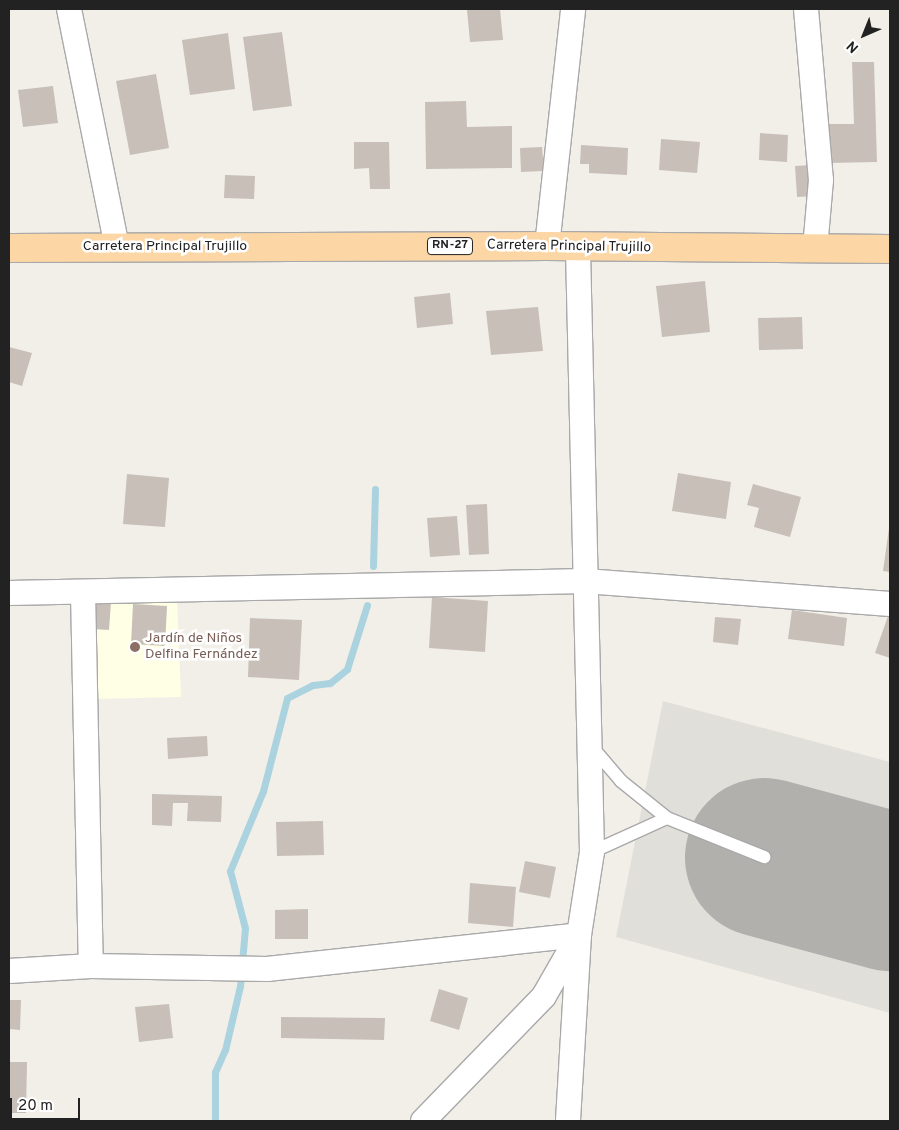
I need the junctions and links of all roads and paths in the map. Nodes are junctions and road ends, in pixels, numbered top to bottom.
1 (69, 9) edge
2 (573, 9) edge
3 (806, 9) edge
4 (117, 246) junction
5 (547, 246) junction
6 (9, 248) edge
7 (578, 248) junction
8 (815, 249) junction
9 (890, 249) edge
10 (585, 581) junction
11 (83, 592) junction
12 (9, 593) edge
13 (890, 604) edge
14 (590, 746) junction
15 (668, 818) junction
16 (592, 852) junction
17 (764, 857) dead end
18 (579, 935) junction
19 (91, 966) junction
20 (9, 971) edge
21 (423, 1121) edge
22 (568, 1121) edge

1 - 4 street
2 - 5 street
3 - 8 street
4 - 5 main road, Carretera Principal Trujillo / RN-27
4 - 6 main road, Carretera Principal Trujillo / RN-27
5 - 7 main road, Carretera Principal Trujillo / RN-27
7 - 8 main road, Carretera Principal Trujillo / RN-27
7 - 10 street
8 - 9 main road, Carretera Principal Trujillo / RN-27
10 - 11 street
10 - 13 street
10 - 14 street
11 - 12 street
11 - 19 street
14 - 15 lane
14 - 16 street
15 - 16 lane
15 - 17 lane
16 - 18 street
18 - 19 street
18 - 21 street
18 - 22 street
19 - 20 street

